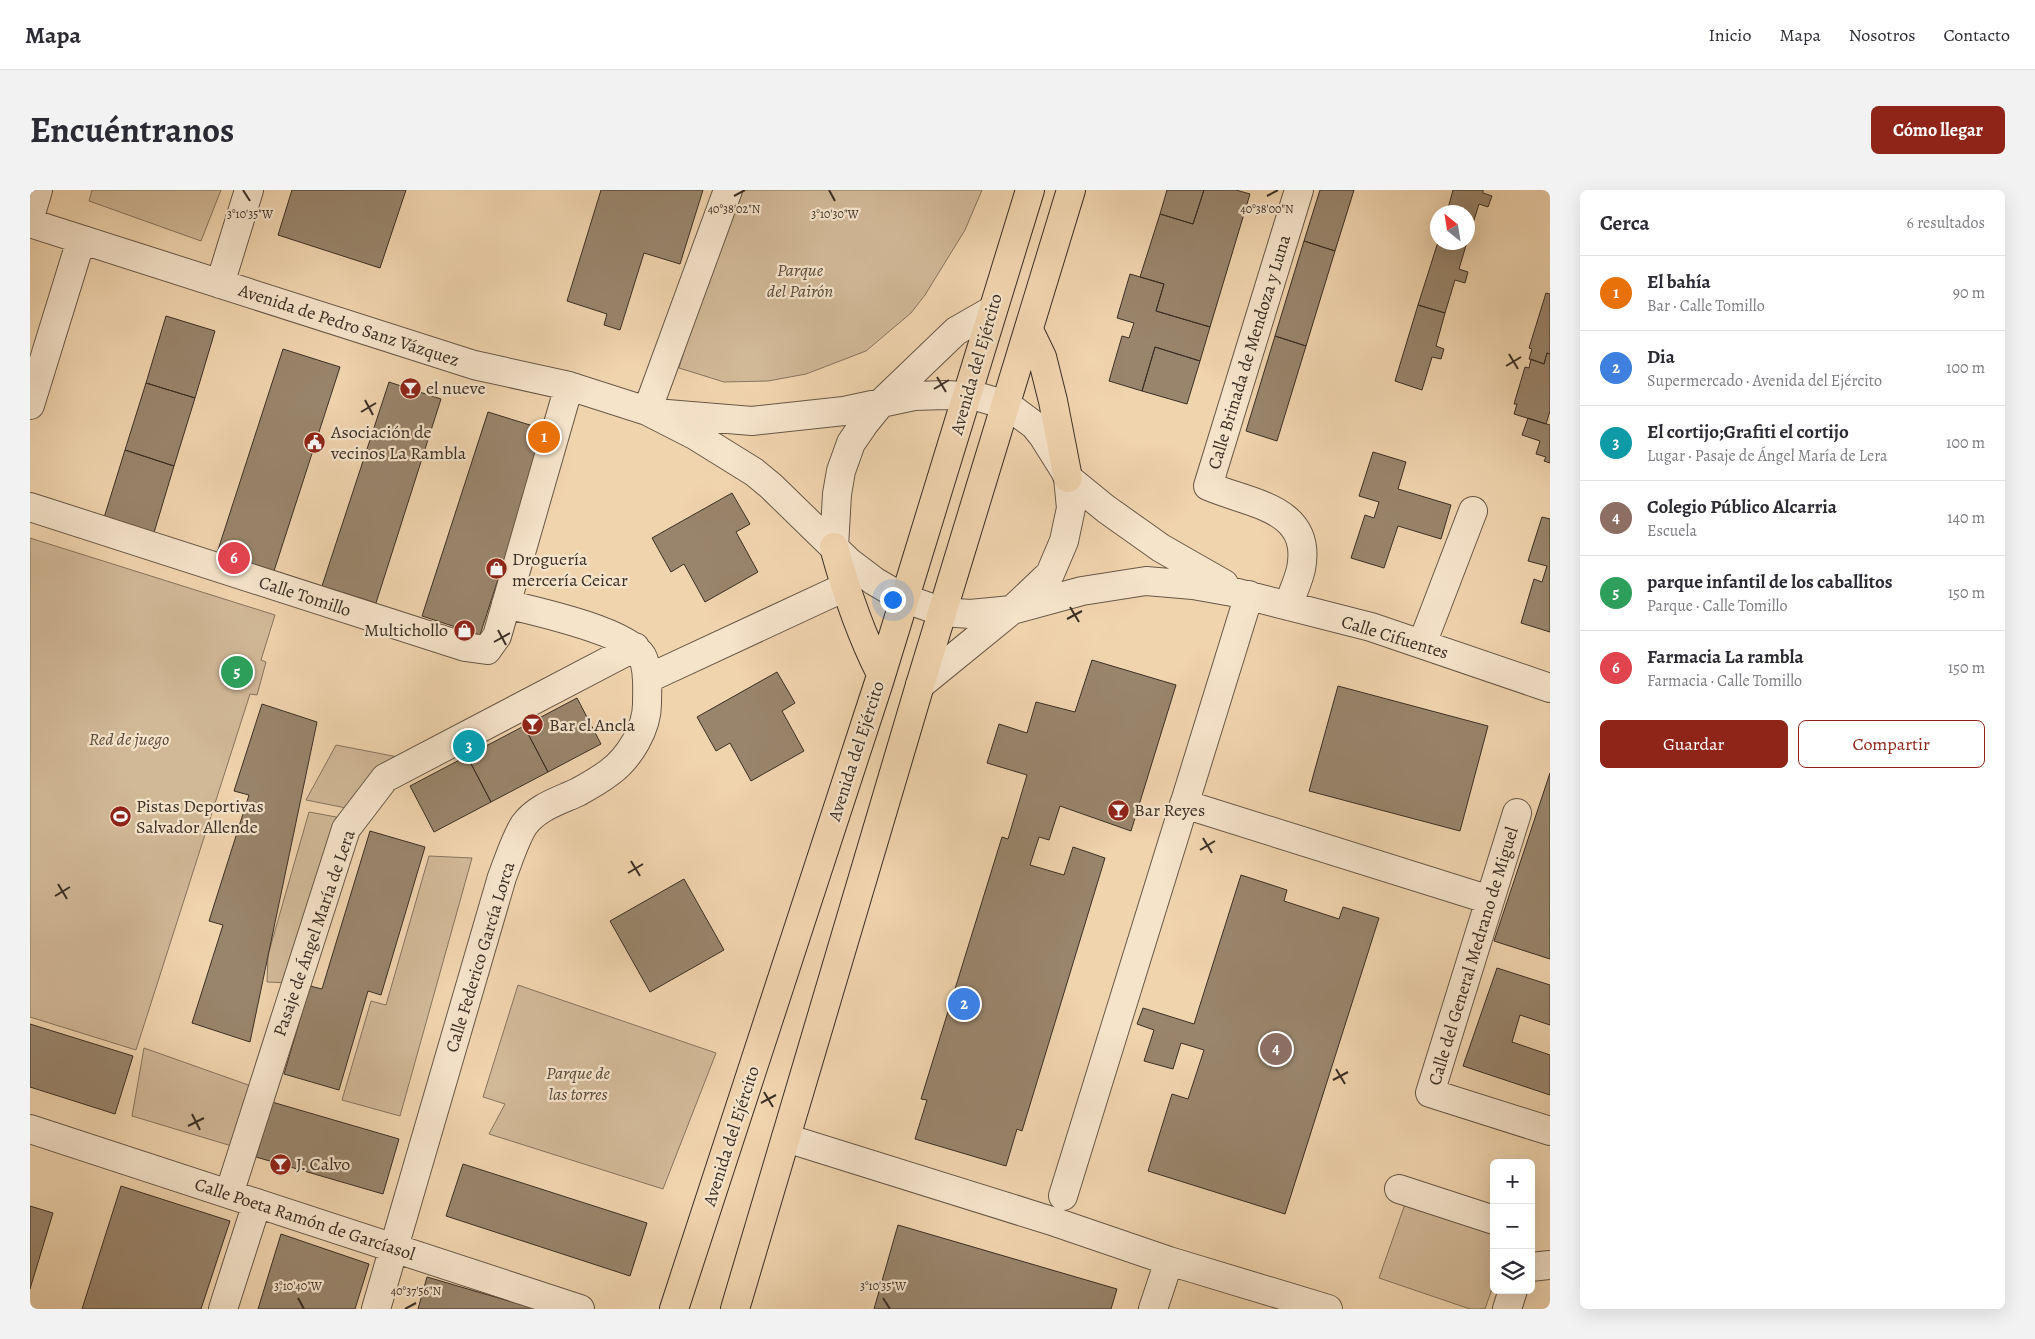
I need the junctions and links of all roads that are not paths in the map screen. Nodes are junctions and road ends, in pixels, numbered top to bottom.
1 (38, 190) edge
2 (249, 190) edge
3 (728, 190) edge
4 (1030, 190) edge
5 (1072, 190) edge
6 (1299, 190) edge
7 (30, 217) edge
8 (30, 223) edge
9 (81, 240) junction
10 (220, 284) junction
11 (991, 311) junction
12 (1029, 330) junction
13 (569, 386) junction
14 (967, 397) junction
15 (881, 403) junction
16 (30, 405) edge
17 (1007, 405) junction
18 (647, 411) junction
19 (1068, 478) junction
20 (30, 507) edge
21 (1473, 511) dead end
22 (834, 547) junction
23 (845, 587) junction
24 (1244, 594) junction
25 (903, 598) junction
26 (506, 604) junction
27 (1288, 606) junction
28 (1012, 610) junction
29 (943, 612) junction
30 (1422, 644) junction
31 (634, 647) junction
32 (881, 674) junction
33 (647, 679) junction
34 (920, 685) junction
35 (1550, 688) edge
36 (1184, 804) junction
37 (1517, 813) dead end
38 (1490, 900) junction
39 (30, 1129) edge
40 (1550, 1131) edge
41 (786, 1138) junction
42 (1399, 1189) dead end
43 (229, 1194) junction
44 (1062, 1196) dead end
45 (257, 1203) junction
46 (1490, 1219) edge
47 (394, 1248) junction
48 (1169, 1261) junction
49 (1550, 1265) edge
50 (1535, 1267) edge
51 (1512, 1294) edge
52 (740, 1304) edge
53 (1317, 1307) edge
54 (223, 1309) edge
55 (376, 1309) edge
56 (580, 1309) edge
57 (674, 1309) edge
58 (1153, 1309) edge
59 (1507, 1309) edge

1 - 7 street
2 - 10 street
3 - 18 street
4 - 11 main road, Avenida del Ejército
5 - 12 main road
6 - 27 street, Calle Brinada de Mendoza y Luna
8 - 9 street, Avenida de Pedro Sanz Vázquez
9 - 10 street, Avenida de Pedro Sanz Vázquez
9 - 16 street
10 - 13 street, Avenida de Pedro Sanz Vázquez
11 - 14 main road, Avenida del Ejército
11 - 15 street
12 - 17 main road
12 - 19 main road
13 - 18 street, Avenida de Pedro Sanz Vázquez
13 - 26 street, Calle Tomillo
14 - 15 street, Avenida de Pedro Sanz Vázquez
14 - 17 street, Avenida de Pedro Sanz Vázquez
14 - 25 main road, Avenida del Ejército
15 - 18 street, Avenida de Pedro Sanz Vázquez
15 - 22 street
17 - 19 street
17 - 29 main road
18 - 22 street, Avenida de Pedro Sanz Vázquez
19 - 24 street, Calle Cifuentes
19 - 28 street
20 - 26 street, Calle Tomillo
21 - 30 street
22 - 23 main road
22 - 25 street, Avenida de Pedro Sanz Vázquez
23 - 32 main road
23 - 33 street
24 - 27 street, Calle Cifuentes
24 - 28 street, Calle Cifuentes
24 - 36 street
25 - 29 street, Avenida de Pedro Sanz Vázquez
25 - 32 main road, Avenida del Ejército
26 - 31 street
27 - 30 street, Calle Cifuentes
28 - 29 street, Avenida de Pedro Sanz Vázquez
28 - 34 street
29 - 34 main road
30 - 35 street, Calle Cifuentes
31 - 33 street, Calle Federico García Lorca
31 - 43 street, Pasaje de Ángel María de Lera
32 - 57 main road, Avenida del Ejército
33 - 47 street, Calle Federico García Lorca
34 - 41 main road
36 - 38 street
36 - 44 street
37 - 38 street, Calle del General Medrano de Miguel
38 - 40 street, Calle del General Medrano de Miguel
39 - 43 street, Calle Poeta Ramón de Garcíasol
41 - 48 street
41 - 52 main road
42 - 46 street
43 - 45 street, Calle Poeta Ramón de Garcíasol
45 - 47 street, Calle Poeta Ramón de Garcíasol
45 - 54 street
47 - 55 street, Calle Federico García Lorca
47 - 56 street, Calle Poeta Ramón de Garcíasol
48 - 53 street
48 - 58 street
49 - 50 street
51 - 59 street

